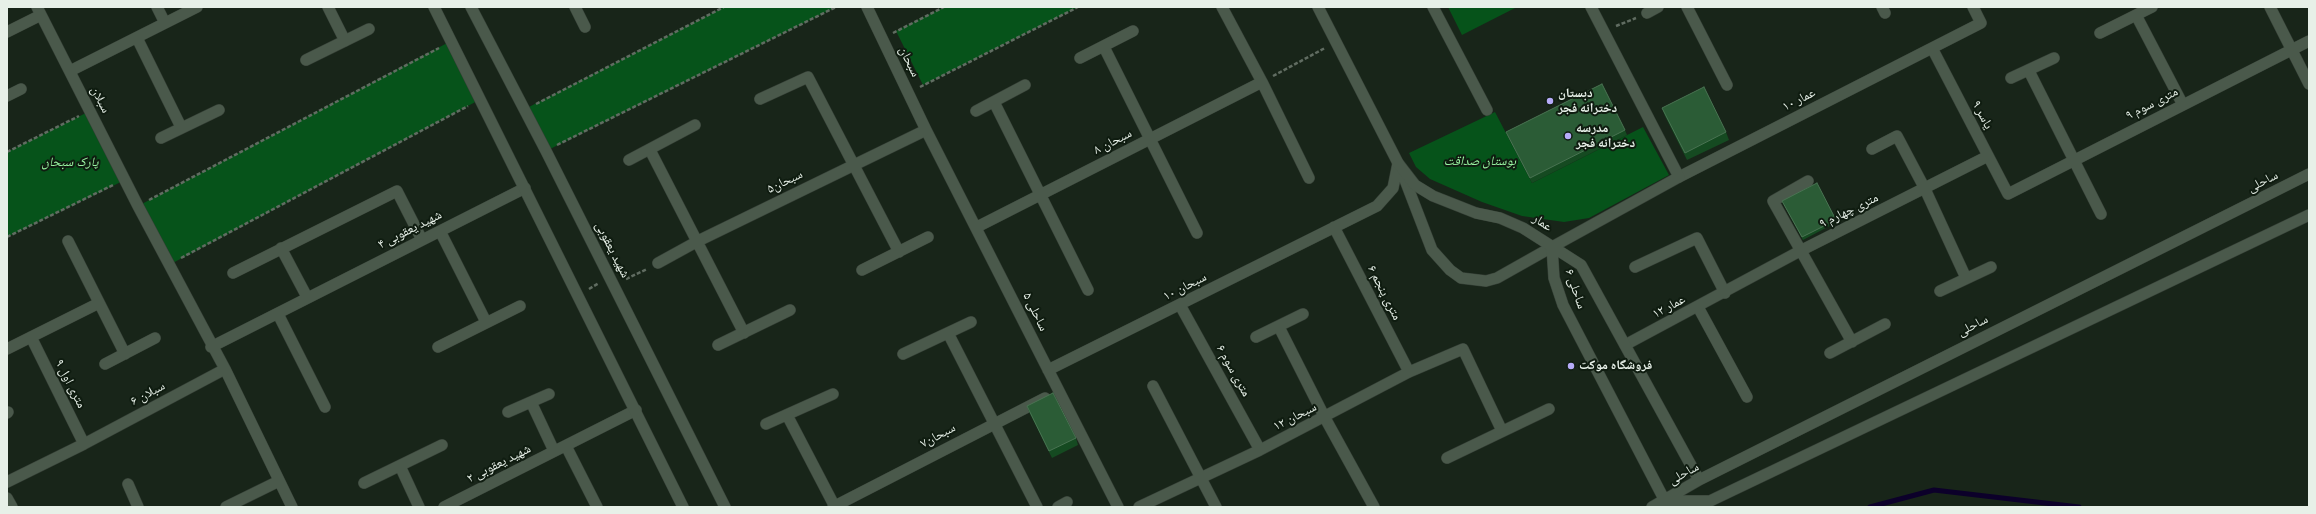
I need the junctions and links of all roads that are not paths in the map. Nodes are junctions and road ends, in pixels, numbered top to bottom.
1 (157, 7) edge
2 (197, 7) edge
3 (328, 7) edge
4 (434, 7) edge
5 (471, 7) edge
6 (575, 7) edge
7 (867, 7) edge
8 (1222, 7) edge
9 (1318, 7) edge
10 (1433, 7) edge
11 (1591, 7) edge
12 (1658, 7) edge
13 (1687, 7) edge
14 (1973, 7) edge
15 (2152, 7) edge
16 (2270, 7) edge
17 (39, 11) edge
18 (1647, 13) road end
19 (2136, 15) junction
20 (165, 22) junction
21 (586, 27) dead end
22 (369, 29) dead end
23 (7, 32) edge
24 (1133, 32) dead end
25 (2100, 33) dead end
26 (137, 38) junction
27 (345, 40) junction
28 (2309, 41) edge
29 (1104, 47) junction
30 (1932, 48) junction
31 (2291, 49) junction
32 (1080, 58) dead end
33 (2054, 58) dead end
34 (306, 60) dead end
35 (70, 71) junction
36 (2029, 71) junction
37 (2011, 78) dead end
38 (1262, 82) junction
39 (2309, 84) edge
40 (1025, 85) dead end
41 (1727, 85) dead end
42 (21, 89) dead end
43 (7, 96) edge
44 (760, 99) dead end
45 (994, 102) junction
46 (2183, 105) junction
47 (219, 110) dead end
48 (1487, 110) dead end
49 (976, 111) dead end
50 (695, 125) dead end
51 (181, 127) junction
52 (926, 130) junction
53 (161, 138) dead end
54 (1150, 139) junction
55 (1872, 149) dead end
56 (650, 150) junction
57 (1988, 156) junction
58 (629, 160) dead end
59 (2073, 160) junction
60 (1398, 163) junction
61 (855, 164) junction
62 (2309, 174) edge
63 (1679, 177) junction
64 (1308, 178) dead end
65 (1808, 181) dead end
66 (525, 188) junction
67 (1925, 189) junction
68 (1042, 194) junction
69 (2008, 194) joint
70 (2101, 214) dead end
71 (2309, 215) edge
72 (977, 227) junction
73 (1334, 227) junction
74 (440, 231) junction
75 (1197, 233) dead end
76 (928, 237) dead end
77 (422, 240) junction
78 (698, 240) junction
79 (68, 241) dead end
80 (1552, 247) junction
81 (281, 248) junction
82 (1800, 251) junction
83 (899, 252) junction
84 (658, 263) road end
85 (1636, 267) dead end
86 (1991, 267) dead end
87 (862, 270) dead end
88 (233, 273) dead end
89 (1966, 278) junction
90 (1088, 290) dead end
91 (1940, 291) dead end
92 (1725, 293) junction
93 (307, 297) junction
94 (99, 303) junction
95 (1180, 305) junction
96 (520, 306) dead end
97 (1698, 307) junction
98 (790, 310) dead end
99 (278, 314) junction
100 (1303, 314) dead end
101 (486, 322) junction
102 (971, 322) dead end
103 (1885, 324) dead end
104 (1279, 327) junction
105 (744, 333) junction
106 (948, 333) junction
107 (31, 337) junction
108 (1256, 337) dead end
109 (154, 338) dead end
110 (1852, 342) junction
111 (718, 345) dead end
112 (1625, 345) junction
113 (438, 346) dead end
114 (211, 347) junction
115 (7, 349) edge
116 (1830, 353) dead end
117 (125, 354) junction
118 (903, 354) dead end
119 (105, 364) dead end
120 (225, 369) junction
121 (1048, 370) junction
122 (1409, 372) junction
123 (1153, 386) dead end
124 (1058, 392) junction
125 (549, 394) dead end
126 (834, 394) dead end
127 (1747, 397) dead end
128 (531, 402) junction
129 (325, 407) dead end
130 (1549, 408) dead end
131 (636, 410) junction
132 (508, 412) dead end
133 (786, 415) junction
134 (1325, 418) junction
135 (993, 423) junction
136 (766, 424) dead end
137 (1502, 431) junction
138 (84, 444) junction
139 (442, 445) dead end
140 (566, 446) junction
141 (1260, 450) junction
142 (554, 451) junction
143 (1447, 458) dead end
144 (400, 466) junction
145 (1201, 480) junction
146 (1699, 480) junction
147 (279, 481) junction
148 (7, 482) edge
149 (364, 483) dead end
150 (128, 484) dead end
151 (7, 498) edge
152 (1665, 501) junction
153 (12, 507) edge
154 (138, 507) edge
155 (227, 507) edge
156 (292, 507) edge
157 (419, 507) edge
158 (444, 507) edge
159 (597, 507) edge
160 (683, 507) edge
161 (725, 507) edge
162 (834, 507) edge
163 (1037, 507) edge
164 (1118, 507) edge
165 (1139, 507) edge
166 (1216, 507) edge
167 (1374, 507) edge
168 (1652, 507) edge

1 - 20 street
2 - 20 street
3 - 27 street
4 - 66 street
5 - 161 street, شهید یعقوبی
6 - 21 street
7 - 52 street, سبحان
8 - 38 street
9 - 60 street, عمار
10 - 48 street
11 - 63 street
12 - 18 street
13 - 41 street
14 - 30 street, عمار ۱۰
15 - 19 street
16 - 31 street
17 - 23 street
17 - 35 street, سبلان
19 - 25 street
19 - 46 street
20 - 26 street
22 - 27 street
24 - 29 street
26 - 35 street
26 - 51 street
27 - 34 street
28 - 31 street, ۹ متری سوم
29 - 32 street
29 - 54 street
30 - 57 street, یاسر ۹
30 - 63 street, عمار ۱۰
31 - 39 street
31 - 46 street, ۹ متری سوم
33 - 36 street
35 - 114 street, سبلان
36 - 37 street
36 - 59 street
38 - 54 street, سبحان ۸
38 - 64 street
40 - 45 street
42 - 43 street
44 - 61 street
45 - 49 street
45 - 68 street
46 - 59 street, ۹ متری سوم
47 - 51 street
50 - 56 street
51 - 53 street
52 - 61 street, سبحان۵
52 - 72 street, ساحلی ۵
54 - 68 street, سبحان ۸
54 - 75 street
55 - 67 street
56 - 58 street
56 - 78 street
57 - 67 street, ۹ متری چهارم
57 - 69 street, یاسر ۹
59 - 69 street, ۹ متری سوم
59 - 70 street
60 - 73 street, سبحان ۱۰
60 - 80 street, عمار
60 - 80 street
61 - 78 street, سبحان۵
61 - 83 street
62 - 146 street, ساحلی
63 - 80 street, عمار
65 - 82 street
66 - 74 street, شهید یعقوبی ۴
66 - 131 street
67 - 82 street, ۹ متری چهارم
67 - 89 street
68 - 72 street, سبحان ۸
68 - 90 street
71 - 152 street
72 - 121 street, ساحلی ۵
73 - 95 street, سبحان ۱۰
73 - 122 street, ۶ متری پنجم
74 - 77 street, شهید یعقوبی ۴
74 - 101 street
76 - 83 street
77 - 81 street
77 - 93 street, شهید یعقوبی ۴
78 - 84 street, سبحان۵
78 - 105 street
79 - 94 street
80 - 112 street, ساحلی ۶
80 - 152 street, ساحلی ۶
81 - 88 street
81 - 93 street
82 - 92 street, ۹ متری چهارم
82 - 110 street
83 - 87 street
85 - 92 street
86 - 89 street
89 - 91 street
92 - 97 street, عمار ۱۲
93 - 99 street, شهید یعقوبی ۴
94 - 107 street
94 - 117 street
95 - 121 street, سبحان ۱۰
95 - 141 street, ۶ متری سوم
96 - 101 street
97 - 112 street, عمار ۱۲
97 - 127 street
98 - 105 street
99 - 114 street, شهید یعقوبی ۴
99 - 129 street
100 - 104 street
101 - 113 street
102 - 106 street
103 - 110 street
104 - 108 street
104 - 134 street
105 - 111 street
106 - 118 street
106 - 135 street
107 - 115 street
107 - 138 street, ۹ متری اول
109 - 117 street
110 - 116 street
112 - 146 street, ساحلی ۶
114 - 120 street, سبلان
117 - 119 street
120 - 138 street, سبلان ۶
120 - 147 street, سبلان
121 - 124 street, ساحلی ۵
122 - 134 street, سبحان ۱۲
122 - 137 street, سبحان ۱۲
123 - 145 street
124 - 135 street, سبحان۷
124 - 164 street, ساحلی ۵
125 - 128 street
126 - 133 street
128 - 132 street
128 - 142 street
130 - 137 street
131 - 140 street, شهید یعقوبی ۲
131 - 160 street
133 - 136 street
133 - 162 street
134 - 141 street, سبحان ۱۲
134 - 167 street
135 - 162 street, سبحان۷
135 - 163 street
137 - 143 street
138 - 148 street, سبلان ۶
139 - 144 street
140 - 142 street, شهید یعقوبی ۲
140 - 159 street
141 - 145 street, سبحان ۱۲
142 - 158 street, شهید یعقوبی ۲
144 - 149 street
144 - 157 street
145 - 165 street, سبحان ۱۲
145 - 166 street
146 - 152 street, ساحلی
147 - 155 street
147 - 156 street, سبلان
150 - 154 street
151 - 153 street
152 - 168 street, ساحلی

